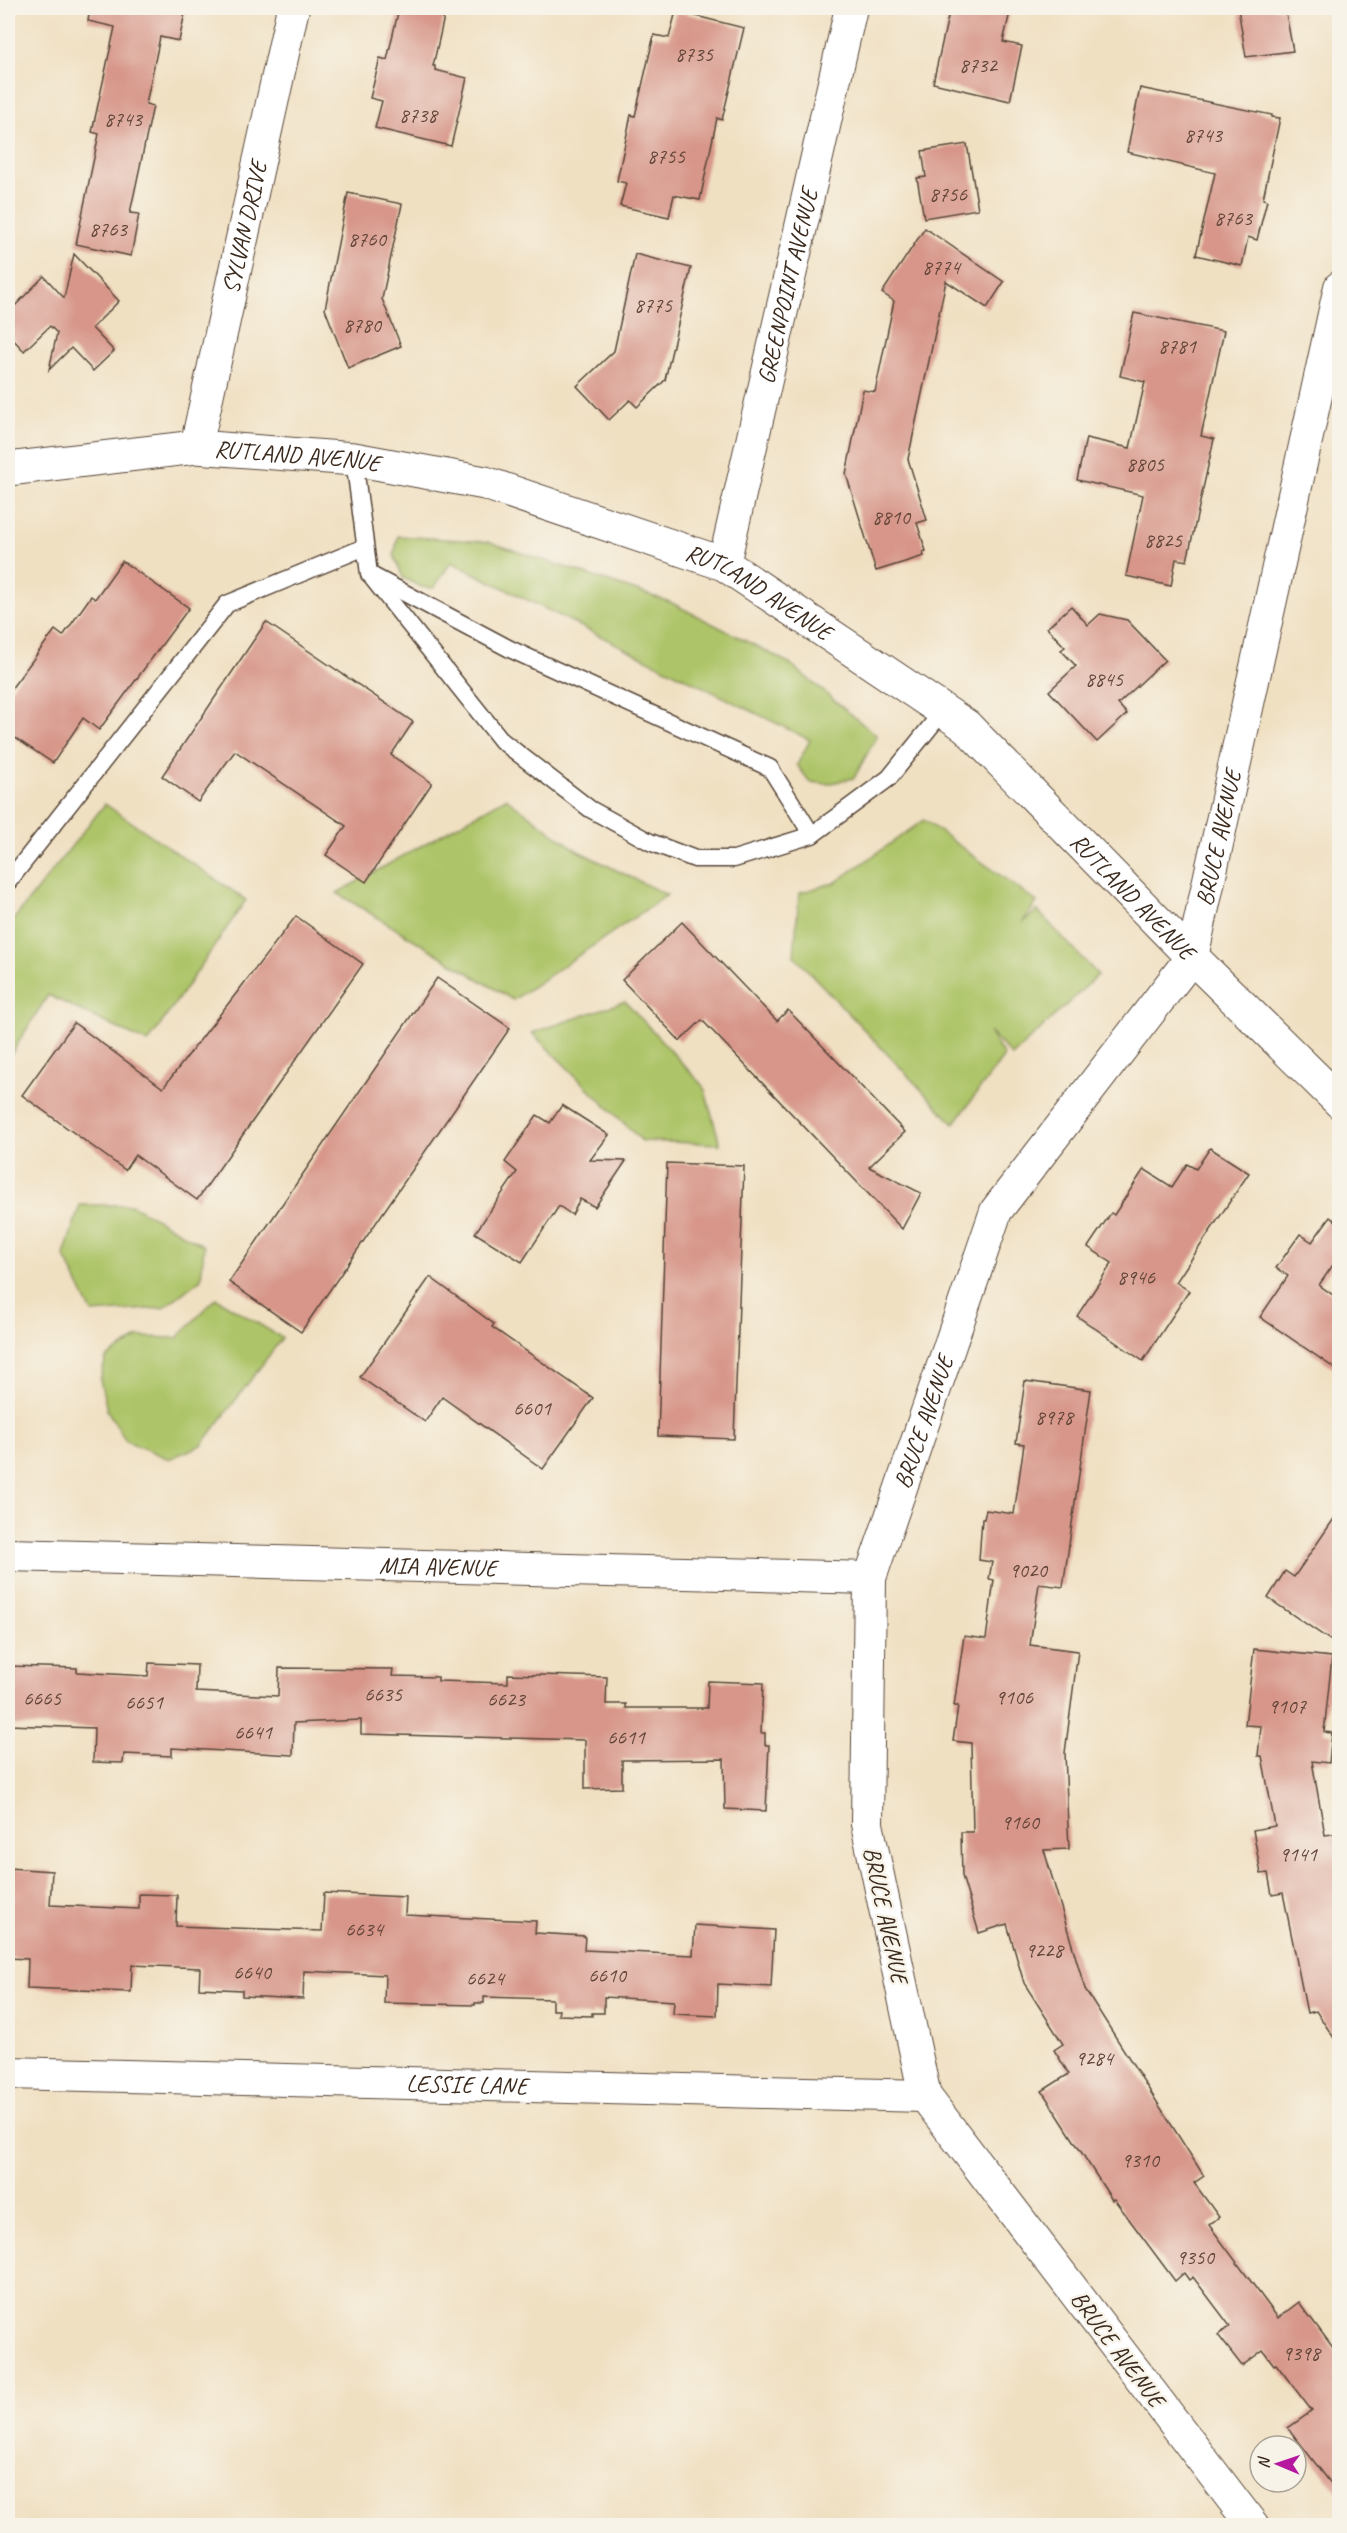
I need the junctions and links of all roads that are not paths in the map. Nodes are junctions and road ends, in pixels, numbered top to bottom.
1 (293, 8) edge
2 (851, 8) edge
3 (1340, 287) edge
4 (196, 447) junction
5 (354, 459) junction
6 (8, 469) edge
7 (365, 547) junction
8 (723, 564) junction
9 (369, 574) junction
10 (943, 711) junction
11 (812, 835) junction
12 (8, 882) edge
13 (1192, 957) junction
14 (1340, 1102) edge
15 (8, 1555) edge
16 (870, 1578) junction
17 (8, 2073) edge
18 (925, 2096) junction
19 (1253, 2526) edge

1 - 4 street, SYLVAN DRIVE
2 - 8 street, GREENPOINT AVENUE
3 - 13 street, BRUCE AVENUE
4 - 5 street, RUTLAND AVENUE
4 - 6 street, RUTLAND AVENUE
5 - 7 lane
5 - 8 street, RUTLAND AVENUE
7 - 9 lane
7 - 12 lane
8 - 10 street, RUTLAND AVENUE
9 - 11 lane
9 - 11 lane
10 - 11 lane
10 - 13 street, RUTLAND AVENUE
13 - 14 street, RUTLAND AVENUE
13 - 16 street, BRUCE AVENUE
15 - 16 street, MIA AVENUE
16 - 18 street, BRUCE AVENUE
17 - 18 street, LESSIE LANE
18 - 19 street, BRUCE AVENUE

